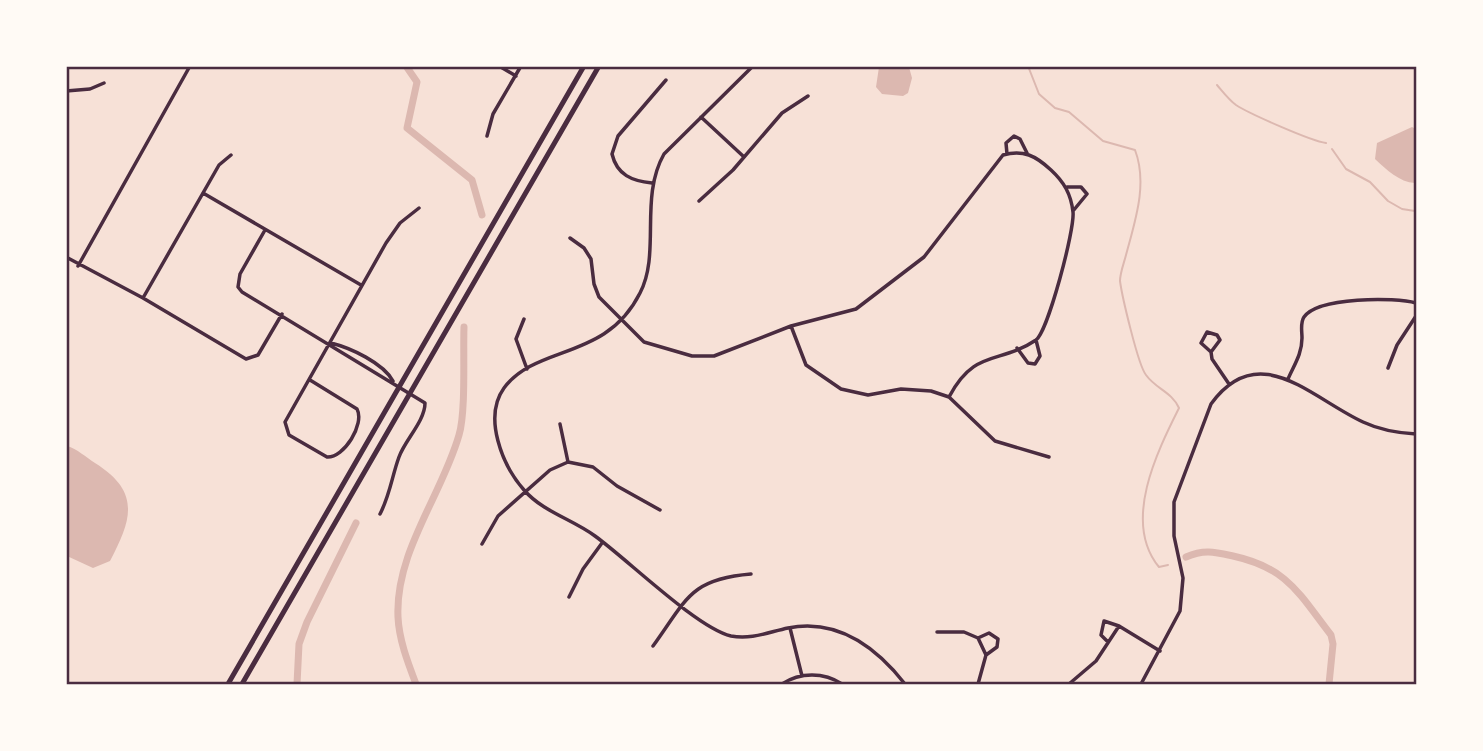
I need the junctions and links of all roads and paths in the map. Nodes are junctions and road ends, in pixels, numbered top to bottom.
1 (190, 66) edge
2 (499, 66) edge
3 (521, 66) edge
4 (584, 66) edge
5 (599, 66) edge
6 (753, 66) edge
7 (516, 76) junction
8 (666, 80) dead end
9 (104, 83) dead end
10 (66, 91) edge
11 (808, 96) dead end
12 (701, 117) junction
13 (486, 136) dead end
14 (1027, 153) junction
15 (1007, 154) junction
16 (232, 155) dead end
17 (743, 156) junction
18 (652, 183) junction
19 (1066, 187) junction
20 (203, 193) junction
21 (699, 201) dead end
22 (419, 208) dead end
23 (1073, 211) junction
24 (265, 230) junction
25 (570, 238) dead end
26 (66, 257) edge
27 (78, 266) junction
28 (361, 285) junction
29 (143, 298) junction
30 (1416, 303) edge
31 (282, 314) junction
32 (1416, 316) edge
33 (524, 319) dead end
34 (622, 320) junction
35 (791, 326) junction
36 (1036, 340) junction
37 (329, 342) junction
38 (1017, 348) junction
39 (1211, 352) junction
40 (1388, 368) dead end
41 (527, 369) junction
42 (1288, 379) junction
43 (310, 380) junction
44 (393, 381) junction
45 (1229, 384) junction
46 (400, 386) junction
47 (411, 393) junction
48 (949, 397) junction
49 (560, 424) dead end
50 (1416, 434) edge
51 (1049, 457) dead end
52 (568, 462) junction
53 (525, 491) junction
54 (660, 510) dead end
55 (380, 514) dead end
56 (602, 543) junction
57 (482, 544) dead end
58 (751, 574) dead end
59 (569, 597) dead end
60 (682, 606) junction
61 (1119, 626) junction
62 (790, 628) junction
63 (937, 632) dead end
64 (978, 638) junction
65 (1108, 642) junction
66 (653, 646) dead end
67 (1160, 650) junction
68 (986, 655) junction
69 (244, 657) junction
70 (254, 663) junction
71 (802, 676) junction
72 (228, 684) edge
73 (242, 684) edge
74 (782, 684) edge
75 (842, 684) edge
76 (905, 684) edge
77 (978, 684) edge
78 (1069, 684) edge
79 (1140, 684) edge

1 - 27 street
2 - 7 street
3 - 7 street
4 - 46 main road
5 - 47 main road
6 - 12 street
7 - 13 street
8 - 18 street
9 - 10 street
11 - 17 street
12 - 17 street
12 - 18 street
14 - 15 street
14 - 15 street
14 - 19 street
15 - 35 street
16 - 20 street
17 - 21 street
18 - 34 street
19 - 23 street
19 - 23 street
20 - 24 street
20 - 29 street
22 - 28 street
23 - 36 street
24 - 28 street
24 - 31 street
25 - 34 street
26 - 27 street
27 - 29 street
28 - 37 street
29 - 31 street
30 - 42 street
31 - 37 street
32 - 40 street
33 - 41 street
34 - 35 street
34 - 41 street
35 - 48 street
36 - 38 street
36 - 38 street
37 - 43 street
37 - 44 street
37 - 44 street
38 - 48 street
39 - 39 street
39 - 45 street
41 - 53 street
42 - 45 street
42 - 50 street
43 - 43 street
44 - 46 street
45 - 67 street
46 - 47 street
46 - 69 main road
47 - 55 street
47 - 70 main road
48 - 51 street
49 - 52 street
52 - 53 street
52 - 54 street
53 - 56 street
53 - 57 street
56 - 59 street
56 - 60 street
58 - 60 street
60 - 62 street
60 - 66 street
61 - 65 street
61 - 65 street
61 - 67 street
62 - 71 street
62 - 76 street
63 - 64 street
64 - 68 street
64 - 68 street
65 - 78 street
67 - 79 street
68 - 77 street
69 - 70 main road
69 - 72 main road
70 - 73 main road
71 - 74 street
71 - 75 street

